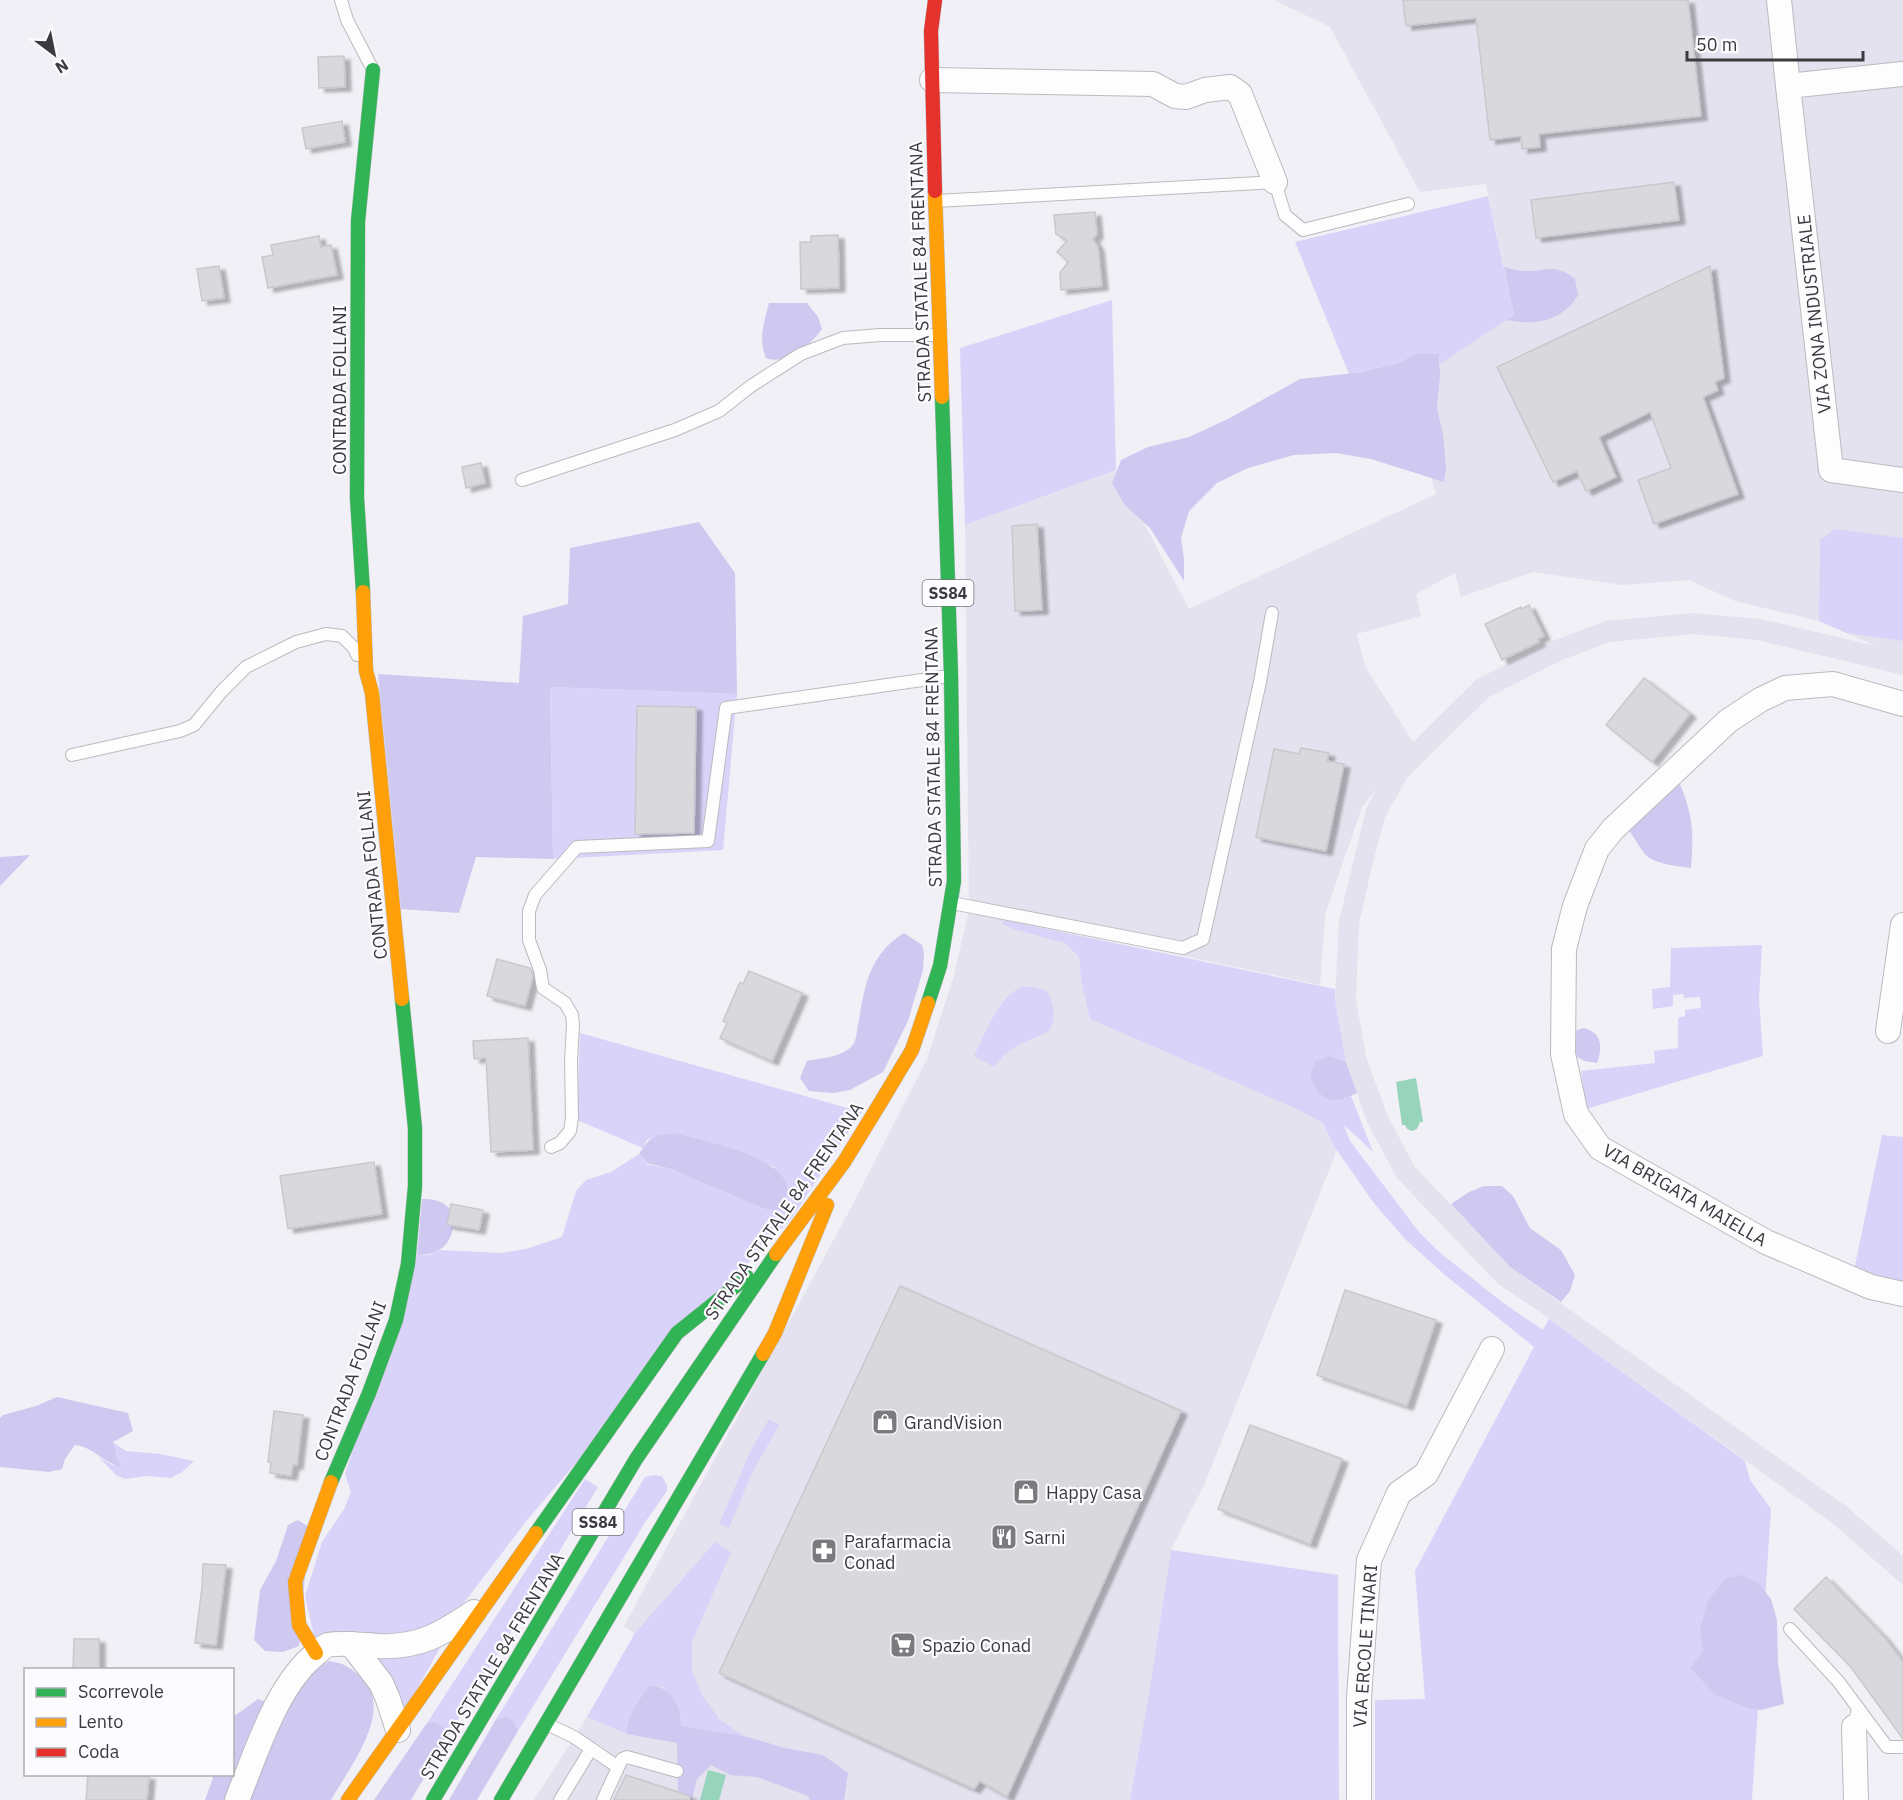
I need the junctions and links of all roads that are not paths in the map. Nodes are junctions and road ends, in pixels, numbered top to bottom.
1 (341, 0) edge
2 (935, 0) edge
3 (1779, 0) edge
4 (373, 70) joint
5 (1903, 74) edge
6 (932, 80) junction
7 (1788, 86) junction
8 (1275, 182) junction
9 (934, 201) junction
10 (1408, 204) dead end
11 (940, 335) junction
12 (522, 480) dead end
13 (1903, 480) edge
14 (1272, 613) dead end
15 (366, 671) junction
16 (951, 675) junction
17 (1903, 704) edge
18 (72, 755) dead end
19 (951, 902) junction
20 (1903, 925) edge
21 (1888, 1031) dead end
22 (551, 1148) dead end
23 (844, 1162) junction
24 (776, 1253) junction
25 (1903, 1294) edge
26 (1492, 1349) dead end
27 (486, 1604) junction
28 (1790, 1629) dead end
29 (351, 1644) junction
30 (316, 1653) junction
31 (1856, 1718) junction
32 (546, 1724) junction
33 (398, 1730) junction
34 (1903, 1747) edge
35 (591, 1749) junction
36 (618, 1767) junction
37 (677, 1771) dead end
38 (237, 1800) edge
39 (348, 1800) edge
40 (433, 1800) edge
41 (501, 1800) edge
42 (560, 1800) edge
43 (603, 1800) edge
44 (1359, 1800) edge
45 (1856, 1800) edge

1 - 4 lane
2 - 6 main road, STRADA STATALE 84 FRENTANA / SS84
3 - 7 street
4 - 15 main road, CONTRADA FOLLANI
5 - 7 street
6 - 8 street
6 - 9 main road, STRADA STATALE 84 FRENTANA / SS84
7 - 13 street, VIA ZONA INDUSTRIALE
8 - 9 lane
8 - 10 lane
9 - 11 main road, STRADA STATALE 84 FRENTANA / SS84
11 - 12 lane
11 - 16 main road, STRADA STATALE 84 FRENTANA / SS84
14 - 19 lane
15 - 18 lane
15 - 30 main road, CONTRADA FOLLANI
16 - 19 main road, STRADA STATALE 84 FRENTANA / SS84
16 - 22 lane
17 - 25 street, VIA BRIGATA MAIELLA
19 - 23 main road, STRADA STATALE 84 FRENTANA / SS84
20 - 21 street
23 - 24 main road, STRADA STATALE 84 FRENTANA / SS84
23 - 32 main road
24 - 27 main road
24 - 40 main road, STRADA STATALE 84 FRENTANA / SS84
26 - 44 street, VIA ERCOLE TINARI
27 - 29 street
27 - 33 main road
28 - 31 lane
29 - 30 street
29 - 33 street
30 - 38 street
31 - 34 lane
31 - 45 street
32 - 35 lane
32 - 41 main road
33 - 39 main road
35 - 36 lane
35 - 42 lane
36 - 37 lane
36 - 43 lane

